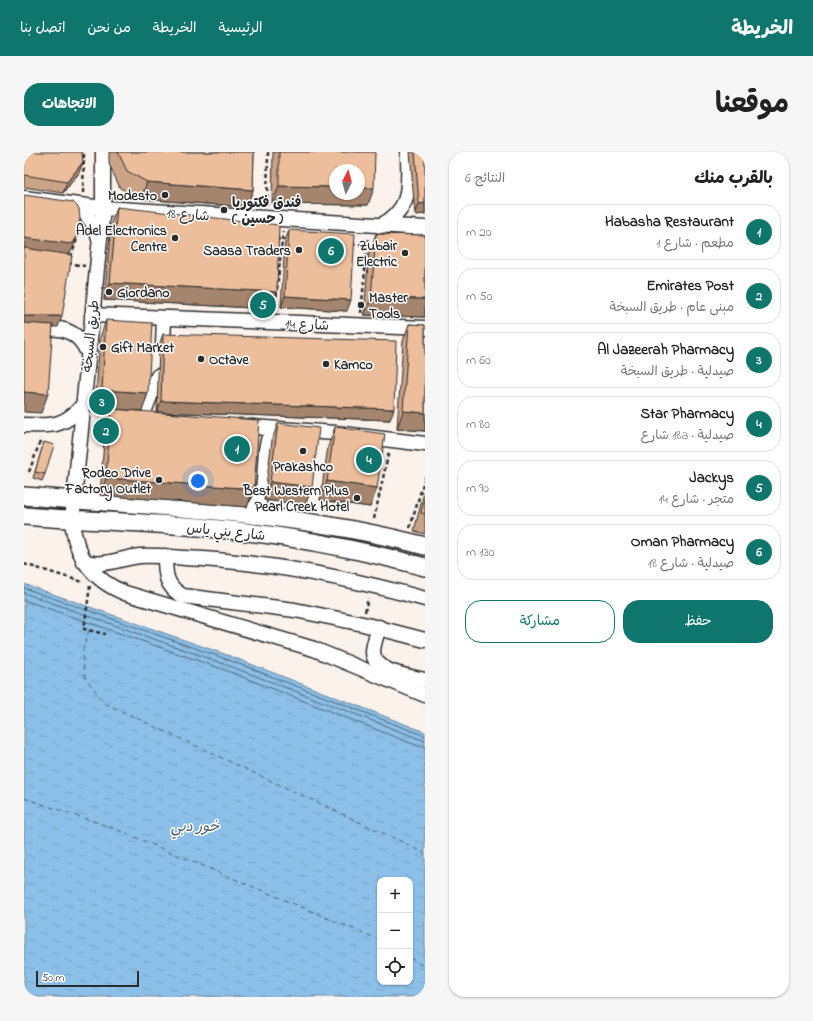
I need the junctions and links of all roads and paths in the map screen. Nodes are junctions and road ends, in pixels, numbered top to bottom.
1 (103, 152) edge
2 (268, 152) edge
3 (408, 152) edge
4 (24, 198) edge
5 (75, 205) junction
6 (103, 208) junction
7 (266, 219) junction
8 (284, 220) junction
9 (78, 225) edge
10 (374, 226) junction
11 (425, 228) edge
12 (275, 239) edge
13 (282, 240) junction
14 (290, 240) edge
15 (99, 243) junction
16 (344, 243) edge
17 (367, 244) junction
18 (382, 246) edge
19 (61, 262) edge
20 (69, 263) junction
21 (97, 267) junction
22 (92, 315) junction
23 (164, 318) junction
24 (274, 322) junction
25 (360, 326) junction
26 (425, 328) edge
27 (24, 329) edge
28 (163, 345) edge
29 (88, 353) junction
30 (158, 376) dead end
31 (83, 404) junction
32 (93, 418) dead end
33 (24, 425) edge
34 (165, 425) edge
35 (228, 425) edge
36 (115, 426) edge
37 (286, 430) junction
38 (391, 439) junction
39 (425, 444) edge
40 (37, 448) dead end
41 (29, 472) dead end
42 (425, 477) edge
43 (24, 496) edge
44 (74, 500) junction
45 (246, 514) junction
46 (24, 516) edge
47 (72, 520) junction
48 (372, 525) dead end
49 (408, 535) dead end
50 (425, 546) edge
51 (165, 556) junction
52 (83, 561) junction
53 (24, 564) edge
54 (425, 567) edge
55 (95, 583) junction
56 (425, 599) edge
57 (379, 627) junction
58 (105, 634) dead end
59 (425, 640) edge
60 (425, 680) edge
61 (425, 695) edge

1 - 6 street, طريق السبخة
2 - 7 path
3 - 10 street
4 - 5 street, شارع 18
5 - 6 street, شارع 18
5 - 15 street
6 - 7 street, شارع 18
6 - 15 street, طريق السبخة
7 - 8 street, شارع 18
8 - 10 street, شارع 18
8 - 13 path
9 - 20 path
10 - 11 street, شارع 18
10 - 17 path
12 - 13 path
13 - 14 path
13 - 24 path
15 - 21 street, طريق السبخة
16 - 17 path
17 - 18 path
17 - 25 path
19 - 20 path
20 - 21 path
21 - 22 street, طريق السبخة
22 - 23 street, شارع 14
22 - 29 street, طريق السبخة
23 - 24 street, شارع 14
23 - 28 street
24 - 25 street, شارع 14
25 - 26 street, شارع 14
27 - 29 street
29 - 31 street, طريق السبخة
30 - 34 street
31 - 33 street
31 - 44 street, طريق السبخة
32 - 36 path
35 - 37 street
37 - 38 street
37 - 45 street
38 - 39 street
38 - 48 path
40 - 41 path
42 - 49 path
43 - 44 main road, شارع بني ياس
44 - 45 main road, شارع بني ياس
44 - 47 street, طريق السبخة
45 - 50 main road, شارع بني ياس
46 - 47 main road, شارع بني ياس
47 - 52 street, طريق السبخة
47 - 54 main road, شارع بني ياس
51 - 52 street
51 - 56 street
51 - 57 street
52 - 55 street, طريق السبخة
53 - 55 path
55 - 58 path
55 - 61 street, طريق السبخة
57 - 59 street
57 - 60 street

